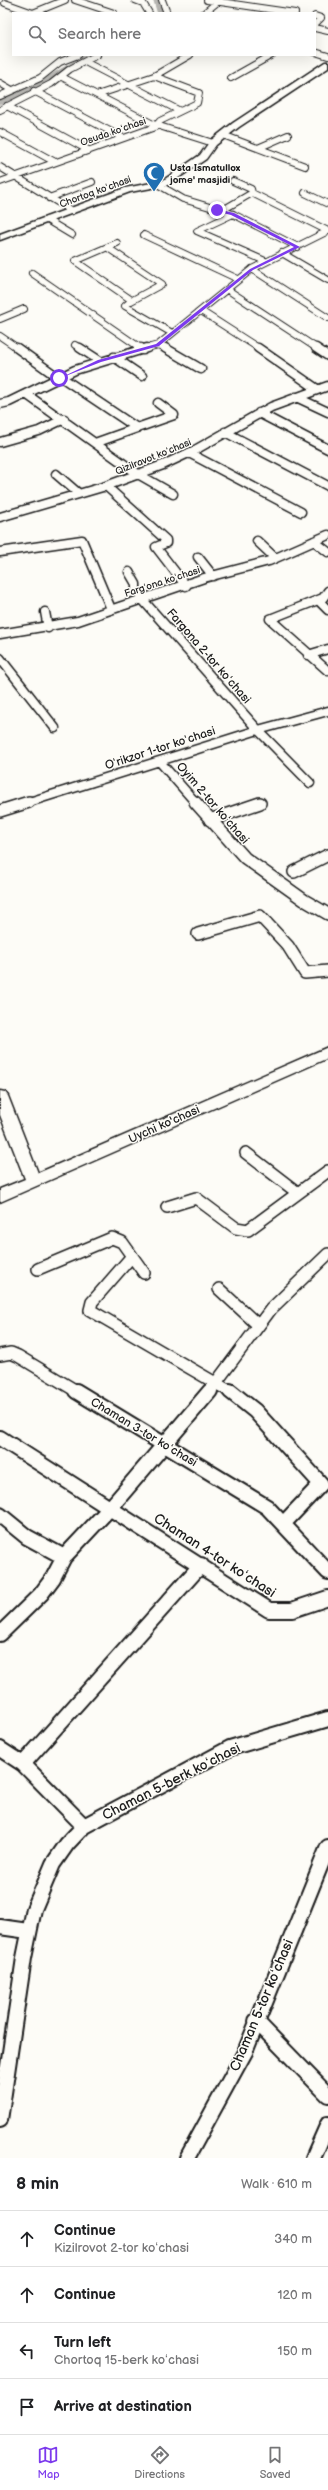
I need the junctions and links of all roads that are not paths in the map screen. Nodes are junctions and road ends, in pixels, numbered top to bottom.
1 (14, 0) edge
2 (65, 0) edge
3 (75, 0) edge
4 (134, 0) edge
5 (162, 0) edge
6 (207, 0) edge
7 (219, 1) edge
8 (3, 4) edge
9 (43, 9) junction
10 (30, 12) edge
11 (36, 12) edge
12 (51, 12) edge
13 (111, 12) edge
14 (148, 12) edge
15 (168, 12) edge
16 (205, 12) edge
17 (289, 12) edge
18 (316, 16) edge
19 (316, 23) edge
20 (316, 28) edge
21 (328, 31) edge
22 (316, 52) edge
23 (75, 56) edge
24 (95, 56) edge
25 (188, 56) edge
26 (270, 56) edge
27 (328, 56) edge
28 (87, 63) dead end
29 (328, 64) edge
30 (62, 76) junction
31 (154, 76) junction
32 (230, 78) dead end
33 (0, 83) edge
34 (129, 85) junction
35 (12, 90) junction
36 (34, 91) junction
37 (97, 95) junction
38 (0, 96) edge
39 (7, 106) junction
40 (0, 110) edge
41 (180, 111) junction
42 (157, 124) junction
43 (0, 132) edge
44 (223, 135) junction
45 (288, 135) dead end
46 (123, 138) junction
47 (213, 142) junction
48 (258, 148) junction
49 (88, 150) junction
50 (55, 162) junction
51 (305, 166) dead end
52 (0, 167) edge
53 (14, 176) junction
54 (233, 181) dead end
55 (0, 182) edge
56 (92, 182) dead end
57 (159, 185) junction
58 (252, 193) junction
59 (305, 193) dead end
60 (49, 198) junction
61 (328, 204) edge
62 (72, 211) junction
63 (221, 211) junction
64 (232, 214) junction
65 (47, 220) junction
66 (328, 231) edge
67 (72, 235) dead end
68 (144, 235) dead end
69 (0, 237) edge
70 (117, 244) dead end
71 (298, 247) junction
72 (108, 248) junction
73 (282, 253) junction
74 (265, 261) junction
75 (252, 269) junction
76 (32, 273) dead end
77 (238, 279) junction
78 (328, 280) edge
79 (228, 290) junction
80 (131, 301) junction
81 (24, 309) dead end
82 (201, 311) junction
83 (328, 318) edge
84 (0, 319) edge
85 (172, 333) junction
86 (0, 336) edge
87 (75, 345) dead end
88 (158, 345) junction
89 (142, 350) junction
90 (328, 356) edge
91 (114, 357) junction
92 (100, 361) junction
93 (201, 369) dead end
94 (142, 376) dead end
95 (60, 378) junction
96 (328, 386) edge
97 (317, 389) junction
98 (26, 394) junction
99 (296, 397) junction
100 (158, 403) dead end
101 (0, 404) edge
102 (328, 412) edge
103 (259, 413) junction
104 (64, 419) junction
105 (137, 428) junction
106 (225, 432) junction
107 (0, 442) edge
108 (95, 443) junction
109 (328, 448) edge
110 (189, 453) junction
111 (56, 474) dead end
112 (138, 474) junction
113 (106, 486) junction
114 (328, 486) edge
115 (78, 493) junction
116 (173, 494) dead end
117 (302, 512) dead end
118 (0, 517) edge
119 (328, 535) edge
120 (257, 541) dead end
121 (314, 541) junction
122 (0, 552) edge
123 (328, 552) edge
124 (198, 557) dead end
125 (275, 558) junction
126 (129, 572) dead end
127 (213, 576) junction
128 (186, 586) junction
129 (328, 591) edge
130 (143, 598) junction
131 (318, 600) junction
132 (111, 609) junction
133 (328, 610) edge
134 (45, 612) dead end
135 (48, 628) junction
136 (0, 634) edge
137 (328, 649) edge
138 (308, 656) junction
139 (0, 658) edge
140 (328, 672) edge
141 (328, 711) edge
142 (55, 728) dead end
143 (258, 730) junction
144 (160, 762) junction
145 (310, 783) dead end
146 (260, 803) dead end
147 (0, 811) edge
148 (210, 820) junction
149 (328, 855) edge
150 (294, 872) dead end
151 (328, 914) edge
152 (198, 934) dead end
153 (328, 971) edge
154 (328, 1052) edge
155 (0, 1096) edge
156 (246, 1153) dead end
157 (328, 1171) edge
158 (33, 1180) junction
159 (298, 1193) junction
160 (0, 1196) edge
161 (167, 1207) dead end
162 (132, 1256) junction
163 (327, 1257) edge
164 (38, 1269) dead end
165 (144, 1273) dead end
166 (219, 1289) dead end
167 (258, 1325) junction
168 (0, 1355) edge
169 (218, 1383) junction
170 (0, 1438) edge
171 (166, 1445) junction
172 (324, 1481) edge
173 (111, 1507) junction
174 (0, 1515) edge
175 (284, 1523) junction
176 (64, 1557) junction
177 (201, 1566) junction
178 (328, 1572) edge
179 (328, 1598) edge
180 (0, 1634) edge
181 (328, 1719) edge
182 (0, 1749) edge
183 (24, 1764) junction
184 (84, 1826) junction
185 (328, 1847) edge
186 (0, 1928) edge
187 (28, 1931) junction
188 (256, 2021) junction
189 (328, 2095) edge
190 (0, 2120) edge
191 (328, 2124) edge
192 (187, 2158) edge
193 (313, 2158) edge

1 - 8 street
2 - 9 street
3 - 13 street
4 - 14 street
5 - 15 street
6 - 7 street
7 - 16 street
7 - 17 street
8 - 10 street
9 - 11 street
9 - 12 street
18 - 19 street
20 - 21 street
22 - 27 street
23 - 35 street
24 - 30 street
25 - 31 street
26 - 32 street
28 - 34 street
29 - 44 main road, Chortoq koʻchasi
30 - 36 street
30 - 37 street
31 - 34 street
31 - 41 street, Osuda koʻchasi
33 - 35 street
34 - 37 street
34 - 41 street
35 - 38 street
36 - 39 street
36 - 46 street
37 - 42 street
39 - 40 street
39 - 49 street
41 - 42 street, Osuda koʻchasi
42 - 46 street, Osuda koʻchasi
42 - 47 street
43 - 50 street
44 - 47 main road, Chortoq koʻchasi
44 - 48 street
45 - 48 street
46 - 49 street, Osuda koʻchasi
47 - 57 main road, Chortoq koʻchasi
48 - 51 street
49 - 50 street, Osuda koʻchasi
50 - 53 street, Osuda koʻchasi
52 - 53 street
53 - 55 street, Osuda koʻchasi
53 - 60 street
54 - 58 street
56 - 60 street
57 - 62 main road, Chortoq koʻchasi
57 - 63 street
58 - 63 street
58 - 66 street
59 - 61 street
60 - 62 street
62 - 65 main road, Chortoq koʻchasi
63 - 64 street
64 - 71 street
64 - 74 street
65 - 67 street
65 - 69 main road, Chortoq koʻchasi
66 - 71 street
68 - 77 street
70 - 72 street
71 - 73 street
72 - 80 street
72 - 80 street
73 - 74 street
73 - 78 street
74 - 75 street
75 - 77 street
75 - 83 street
76 - 89 street
77 - 79 street
79 - 82 street
79 - 90 street
80 - 85 street
81 - 84 street
82 - 85 street
82 - 97 street
85 - 88 street
86 - 95 street
87 - 92 street
88 - 89 street
88 - 93 street
89 - 91 street
91 - 92 street
91 - 94 street
92 - 95 street
95 - 98 street
95 - 105 street
96 - 97 street, Qizilravot koʻchasi
97 - 99 street, Qizilravot koʻchasi
98 - 101 street
98 - 104 street
99 - 102 street
99 - 103 street, Qizilravot koʻchasi
100 - 105 street
103 - 106 street, Qizilravot koʻchasi
103 - 109 street
104 - 107 street
104 - 108 street
105 - 108 street
106 - 110 street, Qizilravot koʻchasi
106 - 114 street
108 - 112 street
110 - 112 street, Qizilravot koʻchasi
110 - 117 street
111 - 115 street
112 - 113 street, Qizilravot koʻchasi
112 - 116 street
113 - 115 street, Qizilravot koʻchasi
113 - 128 street
115 - 118 street, Qizilravot koʻchasi
119 - 121 street, Fargʻona koʻchasi
120 - 125 street
121 - 123 street
121 - 125 street, Fargʻona koʻchasi
122 - 132 street
124 - 127 street
125 - 127 street, Fargʻona koʻchasi
126 - 130 street, Fargona 2-tor koʻchasi
127 - 128 street, Fargʻona koʻchasi
128 - 130 street, Fargʻona koʻchasi
129 - 131 street
130 - 132 street, Fargʻona koʻchasi
130 - 143 street, Fargona 2-tor koʻchasi
131 - 133 street
131 - 138 street
132 - 135 street, Fargʻona koʻchasi
134 - 135 street
135 - 136 street, Fargʻona koʻchasi
137 - 138 street
138 - 140 street
139 - 142 street
141 - 143 street, Oʻrikzor 1-tor koʻchasi
143 - 144 street, Oʻrikzor 1-tor koʻchasi
143 - 145 street, Fargona 2-tor koʻchasi
144 - 147 street, Oʻrikzor 1-tor koʻchasi
144 - 148 street, Oyim 2-tor koʻchasi
146 - 148 street
148 - 151 street, Oyim 2-tor koʻchasi
149 - 150 street
152 - 153 street
154 - 158 main road, Uychi ko'chasi
155 - 158 main road
156 - 159 street
157 - 159 street
158 - 160 main road, Uychi ko'chasi
159 - 161 street
162 - 164 street
162 - 165 street
162 - 169 street
163 - 167 street
166 - 167 street
167 - 169 street
168 - 171 street, Chaman 3-tor koʻchasi
169 - 171 street
169 - 172 street
170 - 173 street, Chaman 4-tor koʻchasi
171 - 173 street
171 - 175 street, Chaman 3-tor koʻchasi
172 - 175 street
173 - 176 street
173 - 177 street, Chaman 4-tor koʻchasi
174 - 176 street
175 - 178 street, Chaman 3-tor koʻchasi
176 - 180 street
177 - 179 street, Chaman 4-tor koʻchasi
177 - 183 street
181 - 184 street, Chaman 5-berk koʻchasi
182 - 183 street
183 - 184 street
184 - 187 street, Chaman 5-berk koʻchasi
185 - 188 street, Chaman 5-tor koʻchasi
186 - 187 street
187 - 190 street, Chaman 5-berk koʻchasi
188 - 189 street
188 - 192 street, Chaman 5-tor koʻchasi
191 - 193 street

